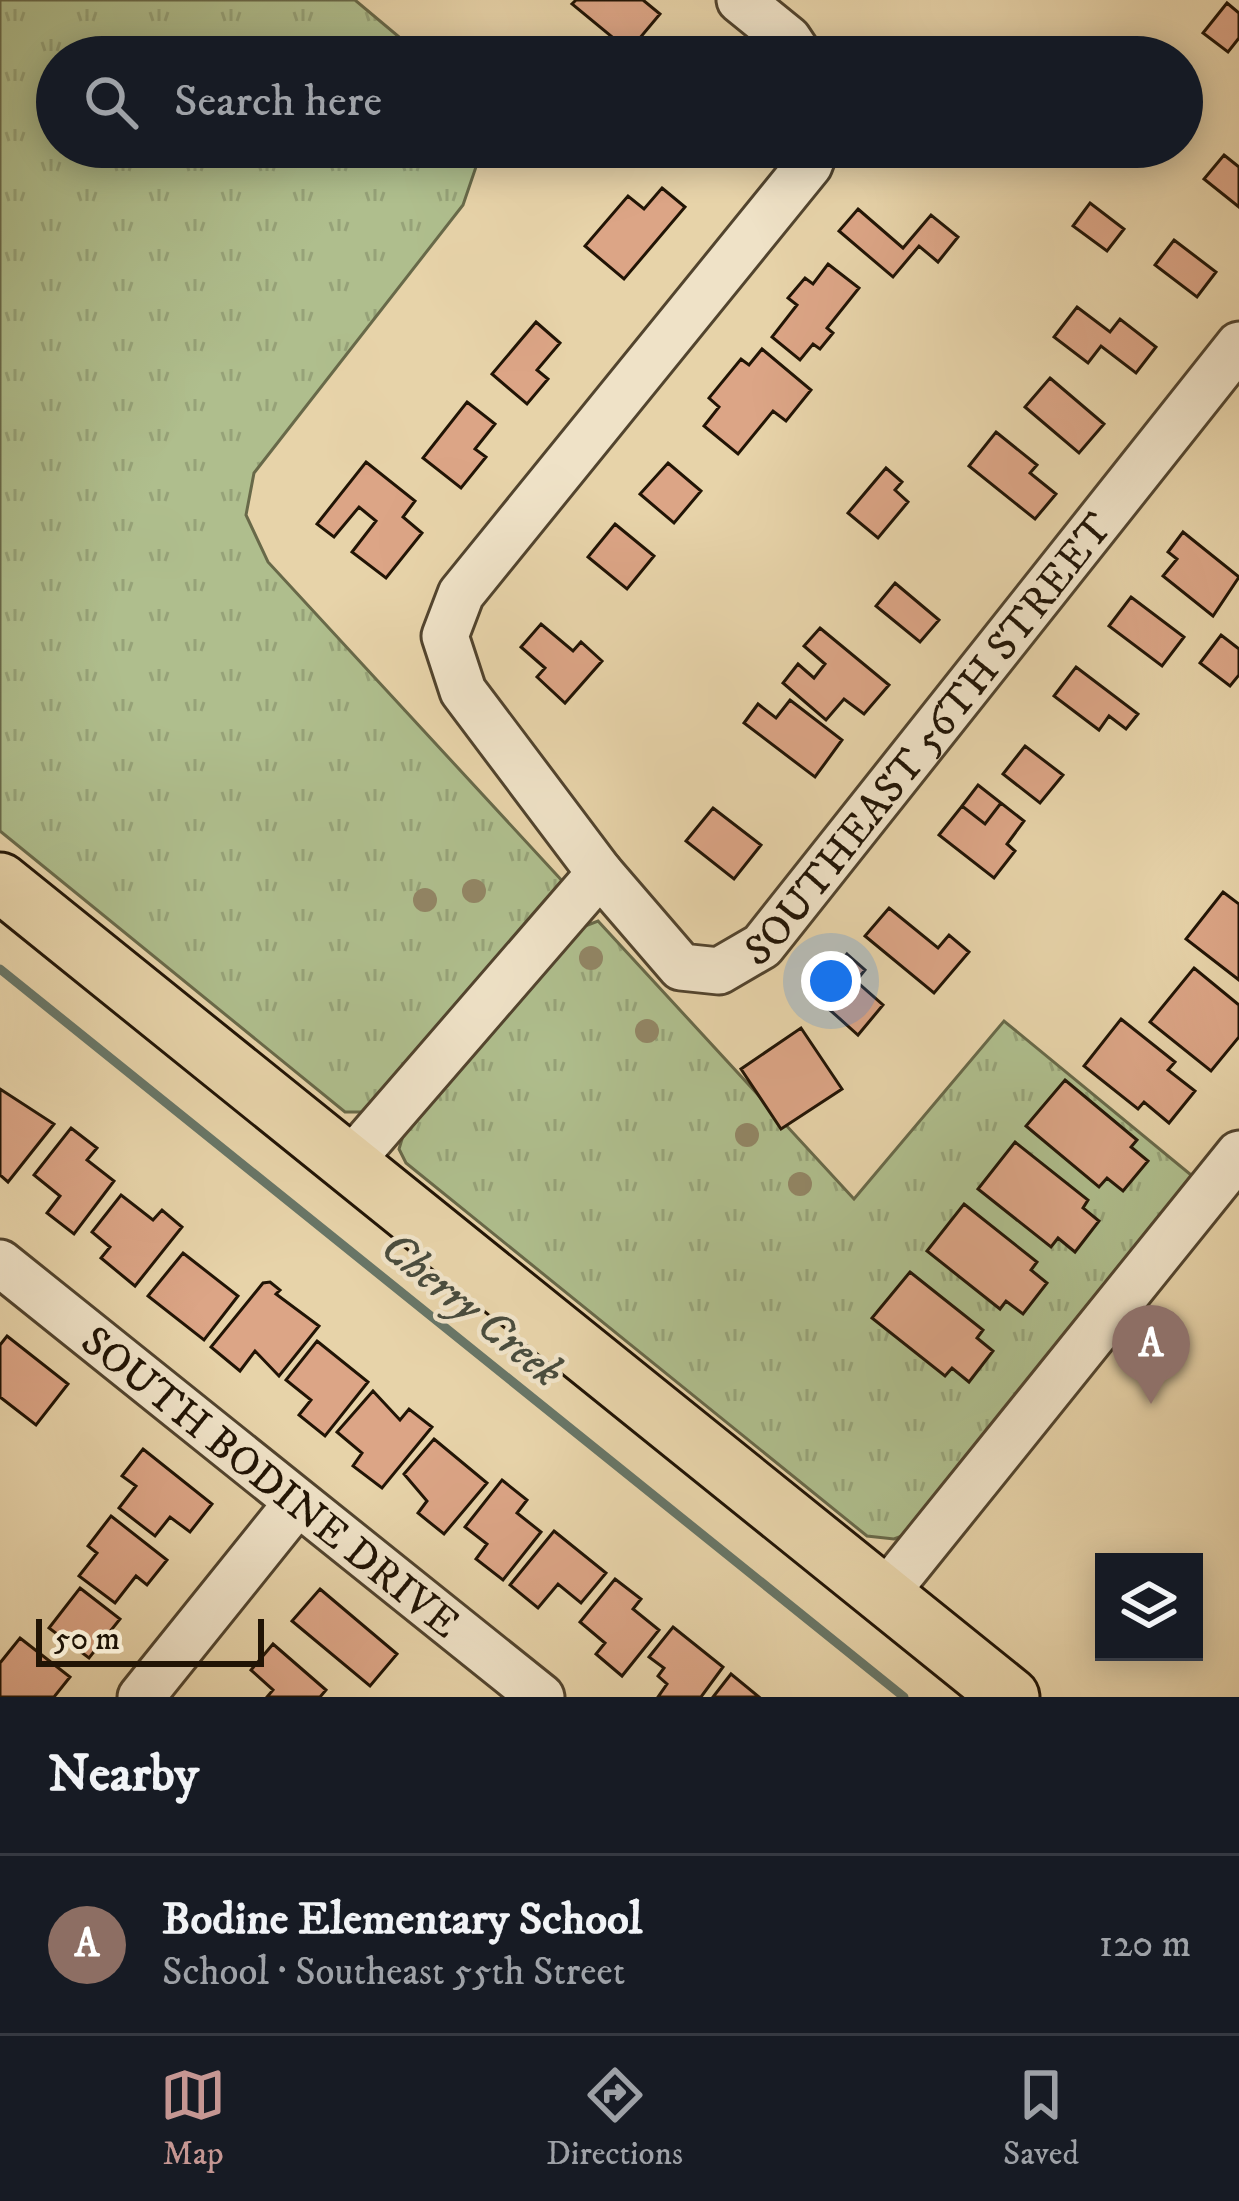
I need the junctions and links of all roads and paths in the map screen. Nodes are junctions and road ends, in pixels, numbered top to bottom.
1 (740, 0) edge
2 (784, 36) edge
3 (805, 168) edge
4 (1239, 345) edge
5 (600, 873) junction
6 (0, 882) edge
7 (1239, 1154) edge
8 (349, 1163) junction
9 (0, 1263) edge
10 (297, 1502) junction
11 (884, 1595) junction
12 (141, 1697) edge
13 (541, 1697) edge
14 (1010, 1697) edge

1 - 2 street
3 - 5 street, SOUTHEAST 56TH STREET
4 - 5 street, SOUTHEAST 56TH STREET
5 - 8 street
6 - 8 main road
7 - 11 street
8 - 11 main road
9 - 10 street, SOUTH BODINE DRIVE
10 - 12 street
10 - 13 street, SOUTH BODINE DRIVE
11 - 14 main road

